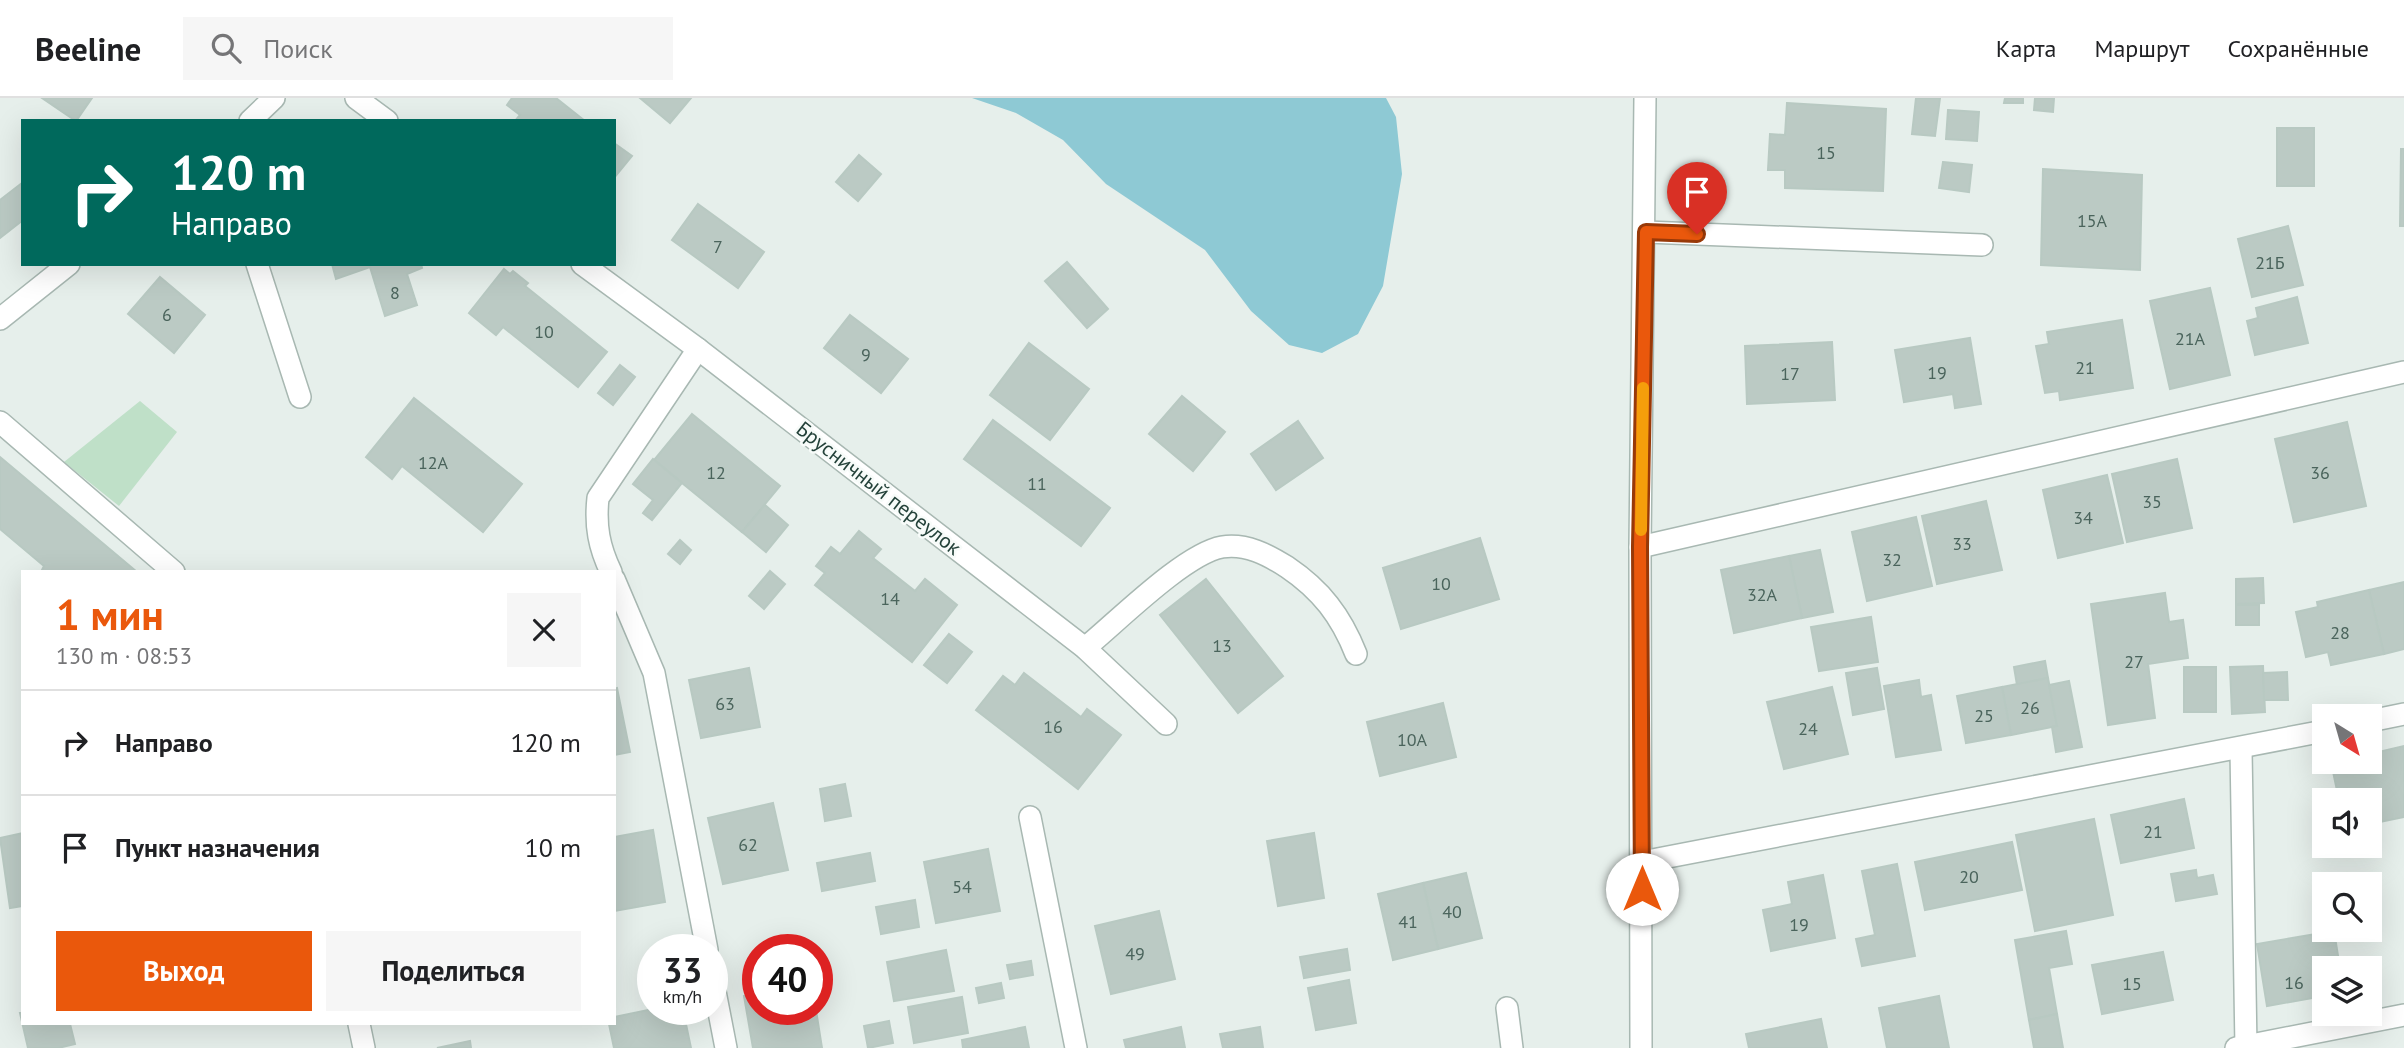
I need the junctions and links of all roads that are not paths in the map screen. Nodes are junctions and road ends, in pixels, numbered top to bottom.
1 (356, 98) edge
2 (1645, 98) edge
3 (384, 119) edge
4 (1646, 232) junction
5 (1982, 245) dead end
6 (66, 266) edge
7 (258, 266) edge
8 (585, 266) edge
9 (0, 319) edge
10 (698, 349) junction
11 (2404, 372) edge
12 (300, 397) dead end
13 (0, 422) edge
14 (1640, 547) junction
15 (172, 570) edge
16 (610, 570) edge
17 (616, 584) edge
18 (1085, 648) junction
19 (1356, 654) dead end
20 (2404, 714) edge
21 (2382, 719) edge
22 (1166, 724) dead end
23 (2312, 734) edge
24 (2241, 750) junction
25 (1030, 817) dead end
26 (1642, 862) junction
27 (704, 934) edge
28 (1507, 1008) dead end
29 (2404, 1015) edge
30 (359, 1025) edge
31 (722, 1025) edge
32 (2243, 1047) edge
33 (364, 1048) edge
34 (726, 1048) edge
35 (1076, 1048) edge
36 (1512, 1048) edge
37 (1641, 1048) edge

1 - 3 street
2 - 4 street
4 - 5 street
4 - 14 street
6 - 9 street
7 - 12 street
8 - 10 street, Брусничный переулок
10 - 16 street
10 - 18 street, Брусничный переулок
11 - 14 street
13 - 15 street
14 - 26 street
17 - 27 street
18 - 19 street
18 - 22 street, Брусничный переулок
20 - 21 street
23 - 24 street
24 - 26 street
24 - 32 street
25 - 35 street
26 - 37 street
28 - 36 street
29 - 32 street
30 - 33 street
31 - 34 street

